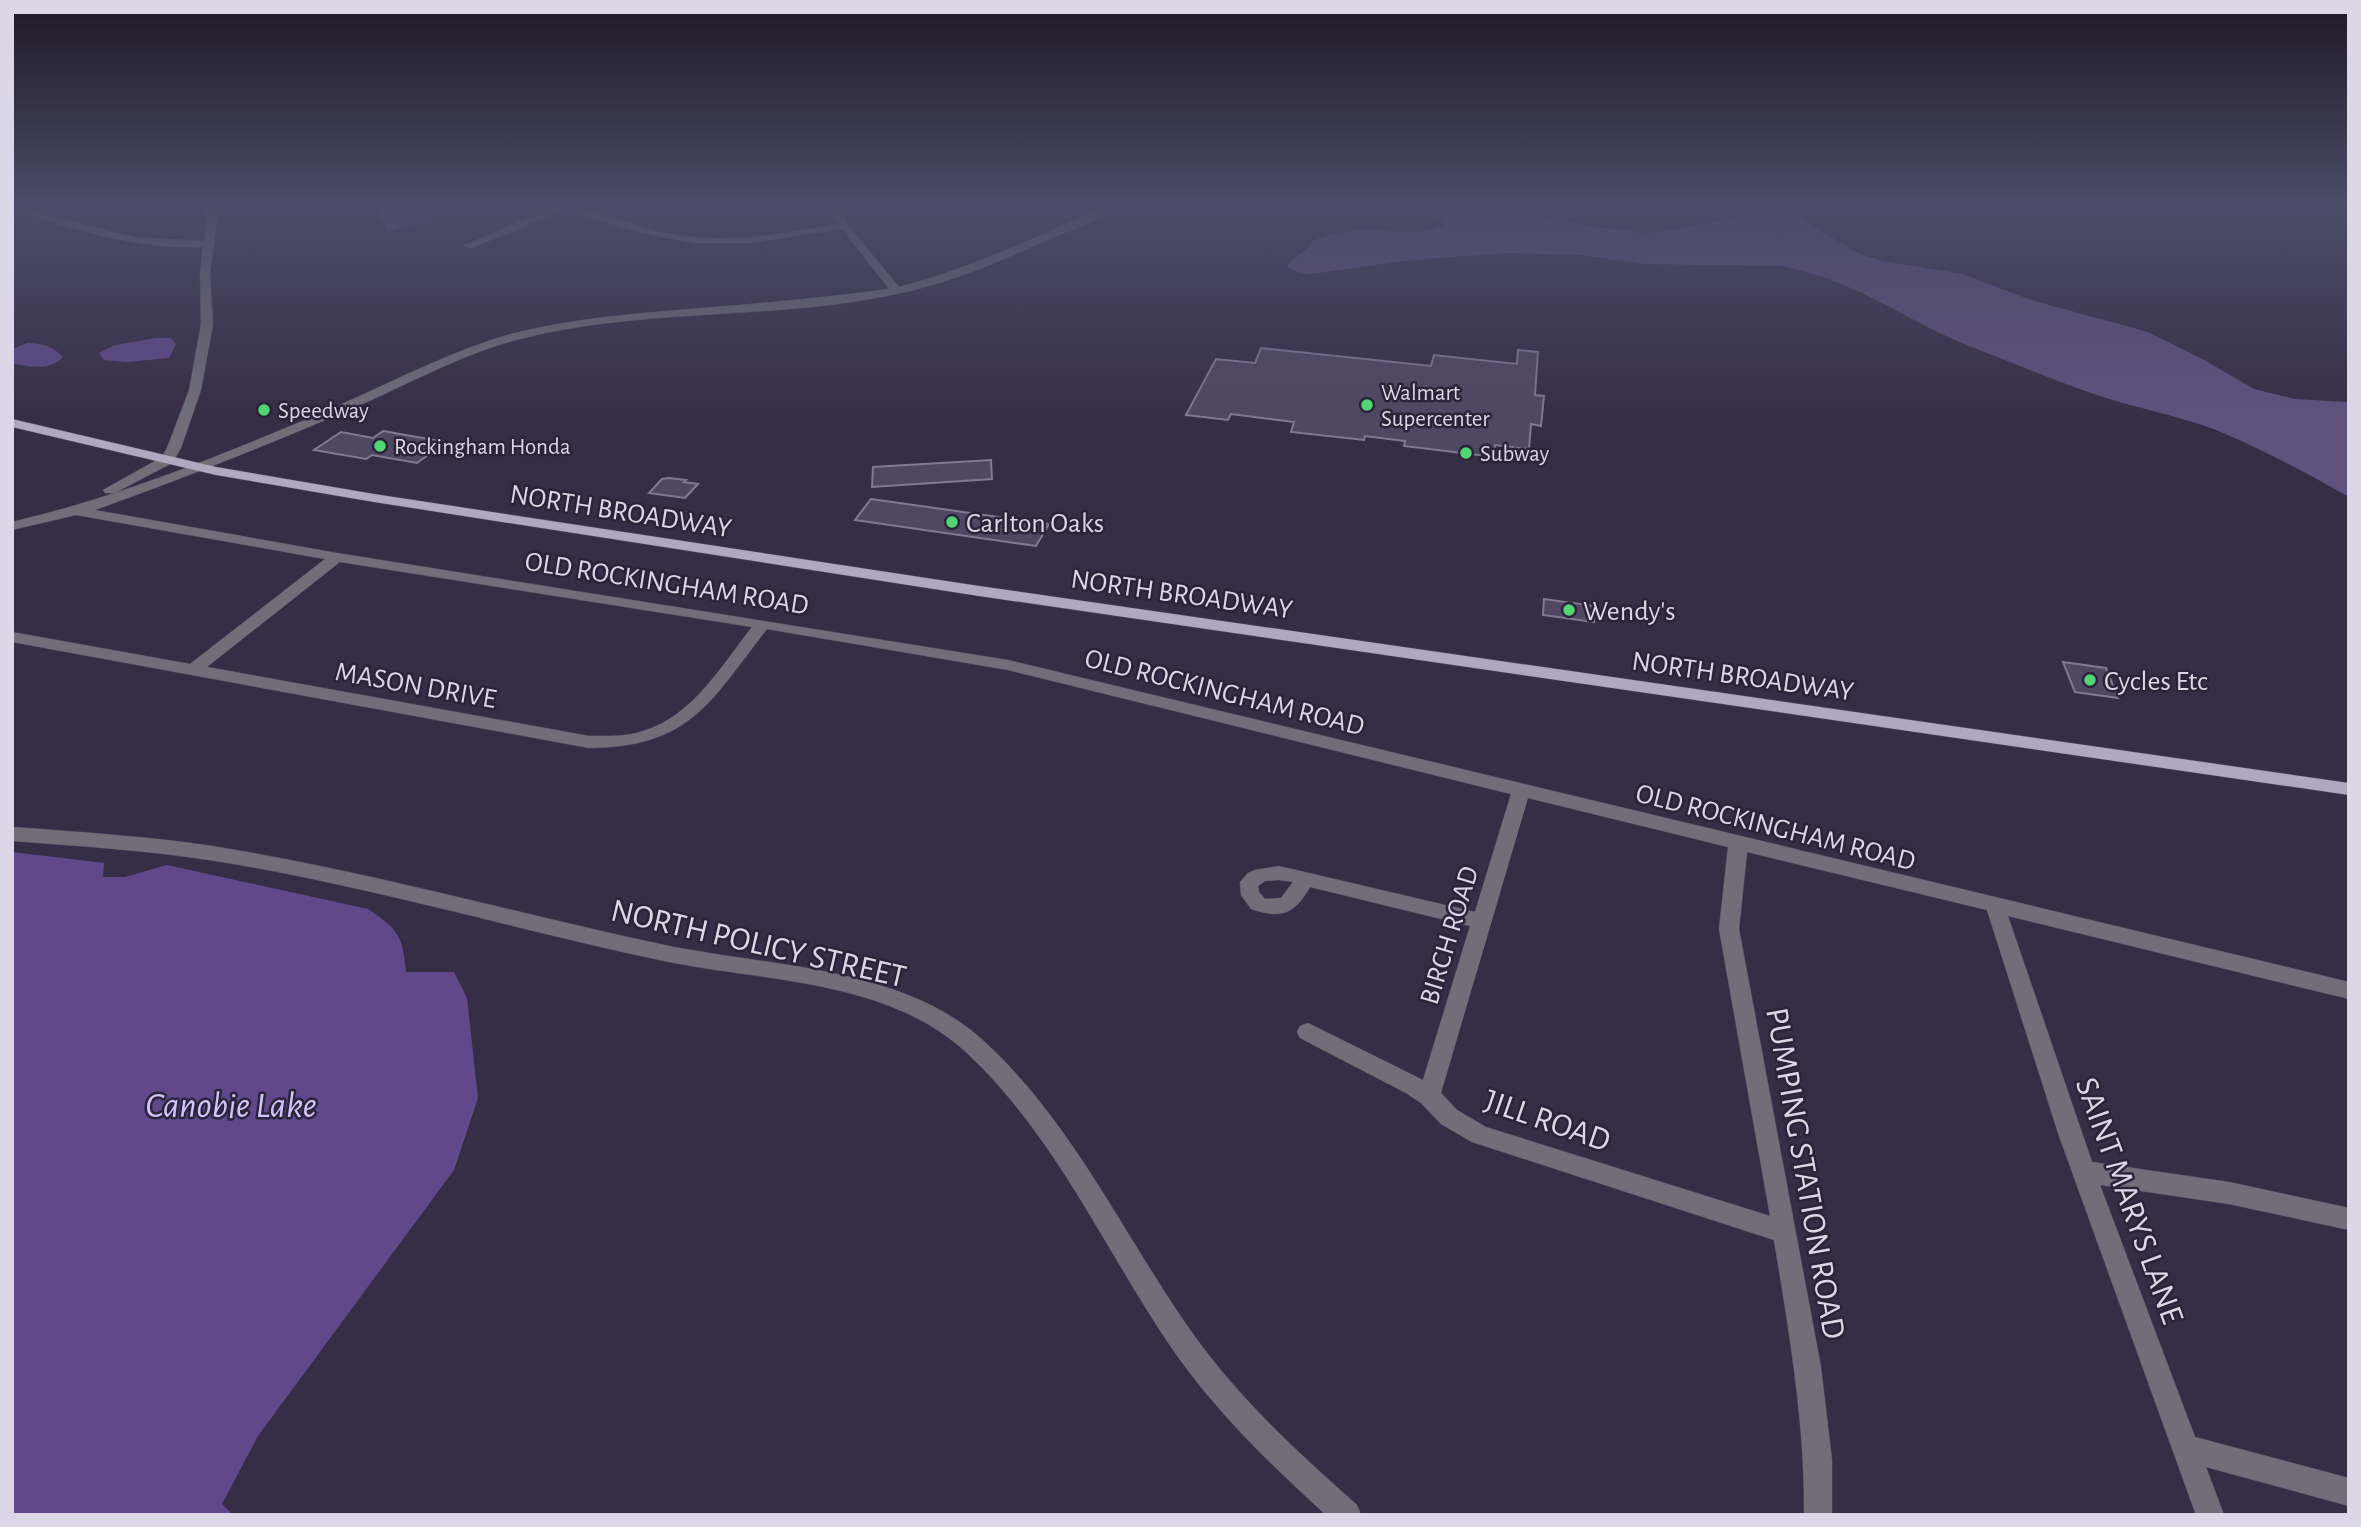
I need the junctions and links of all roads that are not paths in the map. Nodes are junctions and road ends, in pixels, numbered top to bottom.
1 (207, 277) edge
2 (885, 277) edge
3 (948, 277) edge
4 (896, 291) junction
5 (12, 423) edge
6 (173, 461) junction
7 (197, 466) junction
8 (104, 503) junction
9 (75, 511) junction
10 (35, 520) junction
11 (12, 526) edge
12 (337, 557) junction
13 (763, 624) junction
14 (12, 637) edge
15 (192, 671) junction
16 (2349, 789) edge
17 (1521, 791) junction
18 (12, 834) edge
19 (1738, 844) junction
20 (1304, 878) dead end
21 (1995, 906) junction
22 (1482, 921) junction
23 (2349, 990) edge
24 (1308, 1032) dead end
25 (1429, 1096) junction
26 (2085, 1172) junction
27 (2349, 1219) edge
28 (1784, 1232) junction
29 (2186, 1448) junction
30 (2349, 1492) edge
31 (1347, 1515) edge
32 (1818, 1515) edge
33 (2210, 1515) edge

1 - 6 street
2 - 4 street
3 - 4 street
4 - 7 street
5 - 6 main road, NORTH BROADWAY
6 - 7 main road, NORTH BROADWAY
6 - 8 street
6 - 10 street
7 - 8 street
7 - 16 main road, NORTH BROADWAY
8 - 9 street
9 - 10 street
9 - 12 street, OLD ROCKINGHAM ROAD
10 - 11 street
12 - 13 street, OLD ROCKINGHAM ROAD
12 - 15 street
13 - 15 street, MASON DRIVE
13 - 17 street, OLD ROCKINGHAM ROAD
14 - 15 street, MASON DRIVE
17 - 19 street, OLD ROCKINGHAM ROAD
17 - 22 street, BIRCH ROAD
18 - 31 street, NORTH POLICY STREET
19 - 21 street, OLD ROCKINGHAM ROAD
19 - 28 street, PUMPING STATION ROAD
20 - 22 street
21 - 23 street, OLD ROCKINGHAM ROAD
21 - 26 street, SAINT MARYS LANE
22 - 25 street, BIRCH ROAD
24 - 25 street, JILL ROAD
25 - 28 street, JILL ROAD
26 - 27 street
26 - 29 street, SAINT MARYS LANE
28 - 32 street, PUMPING STATION ROAD
29 - 30 street
29 - 33 street, SAINT MARYS LANE

